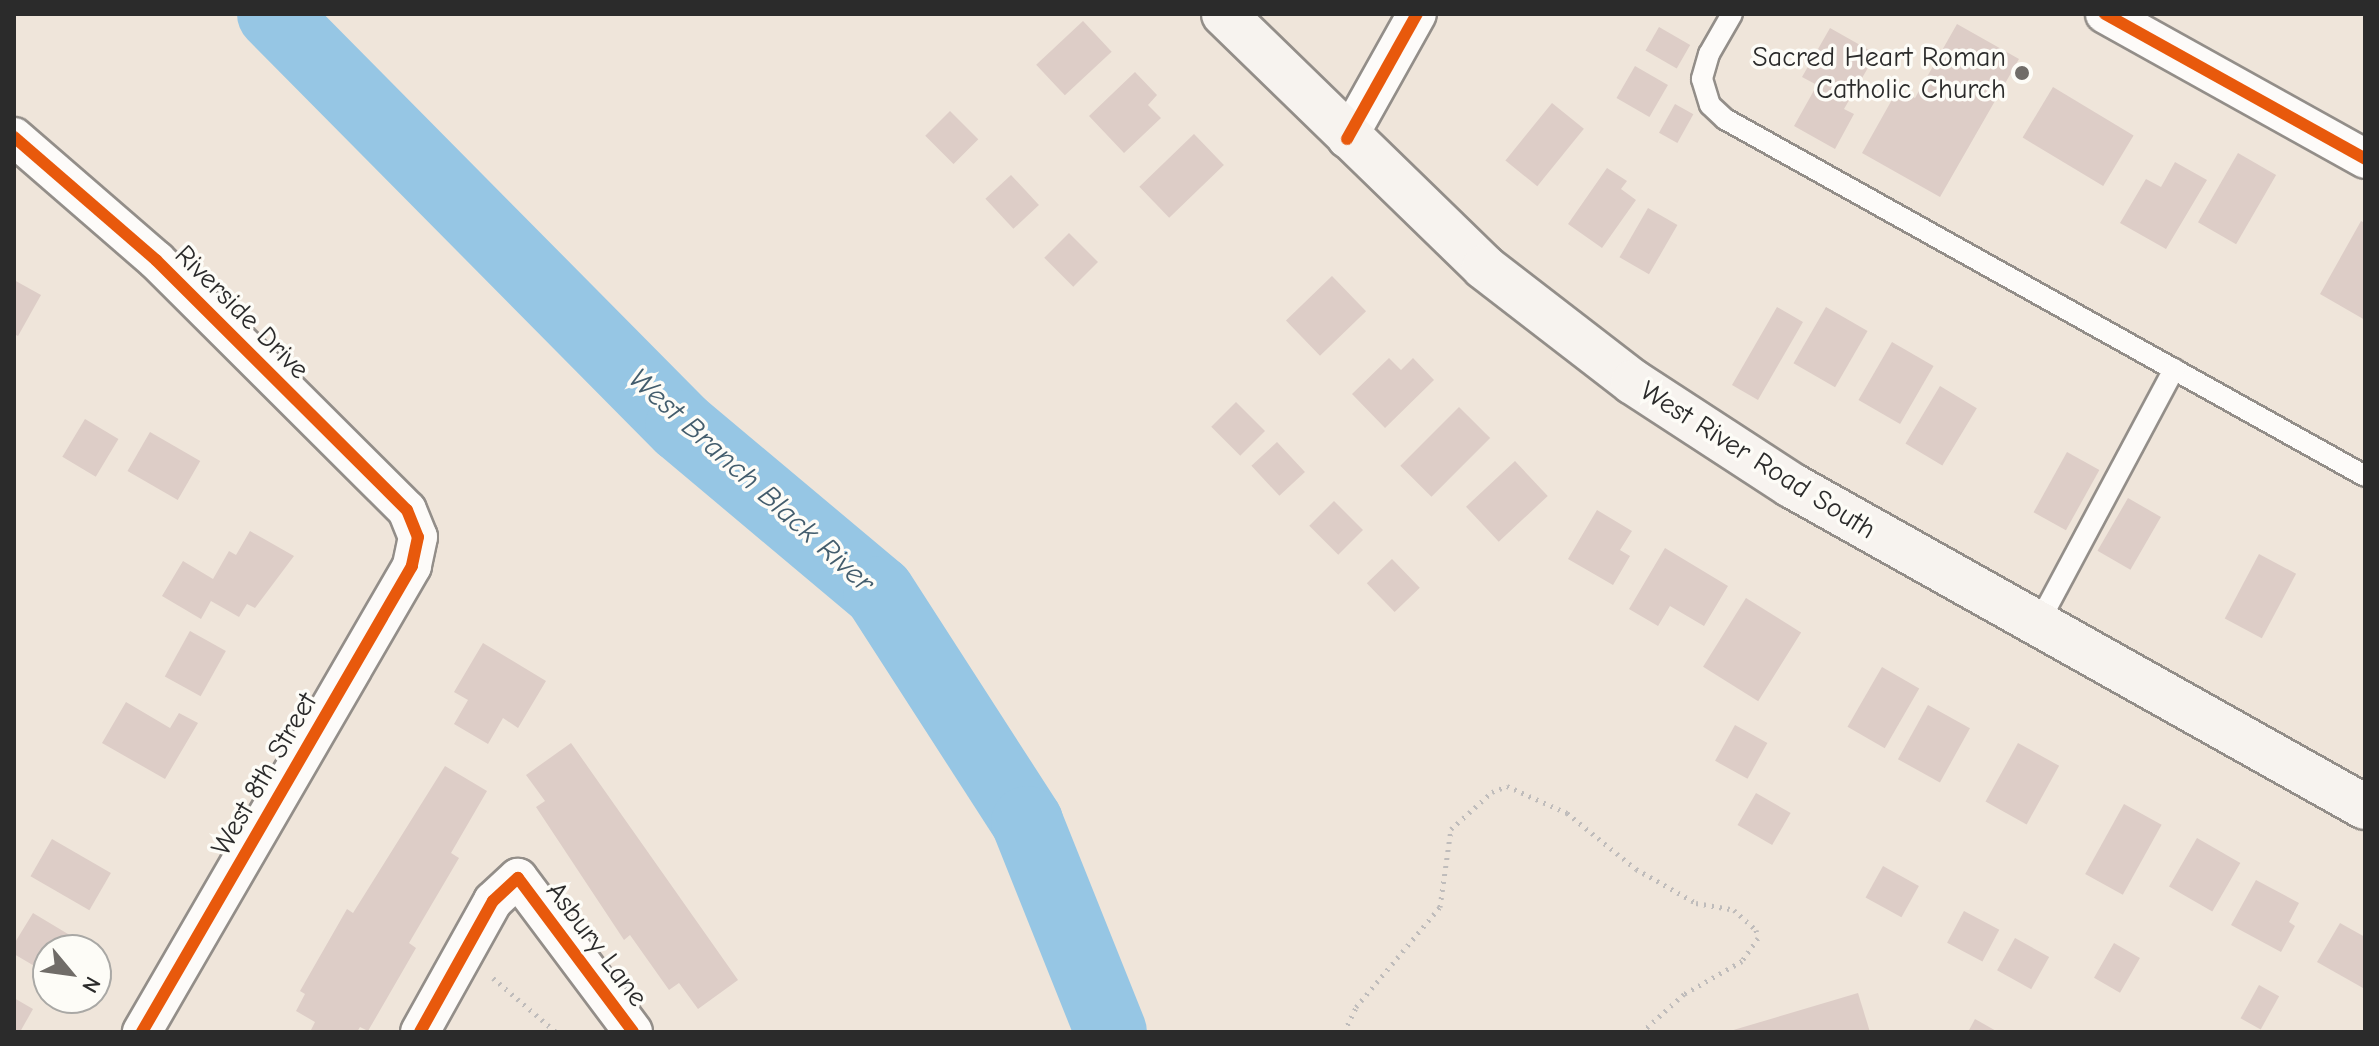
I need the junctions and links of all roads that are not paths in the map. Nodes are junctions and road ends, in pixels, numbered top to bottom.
1 (1224, 14) edge
2 (1417, 14) edge
3 (1732, 14) edge
4 (2105, 14) edge
5 (14, 137) edge
6 (1347, 139) junction
7 (2365, 159) edge
8 (2174, 369) junction
9 (2365, 476) edge
10 (418, 537) joint
11 (2038, 624) junction
12 (2365, 807) edge
13 (142, 1032) edge
14 (420, 1032) edge
15 (633, 1032) edge

1 - 6 main road, West River Road South
2 - 6 street
3 - 8 lane
4 - 7 street
5 - 10 street, Riverside Drive
6 - 11 main road, West River Road South
8 - 9 lane
8 - 11 lane
10 - 13 street, West 8th Street
11 - 12 main road, West River Road South
14 - 15 street, Asbury Lane

